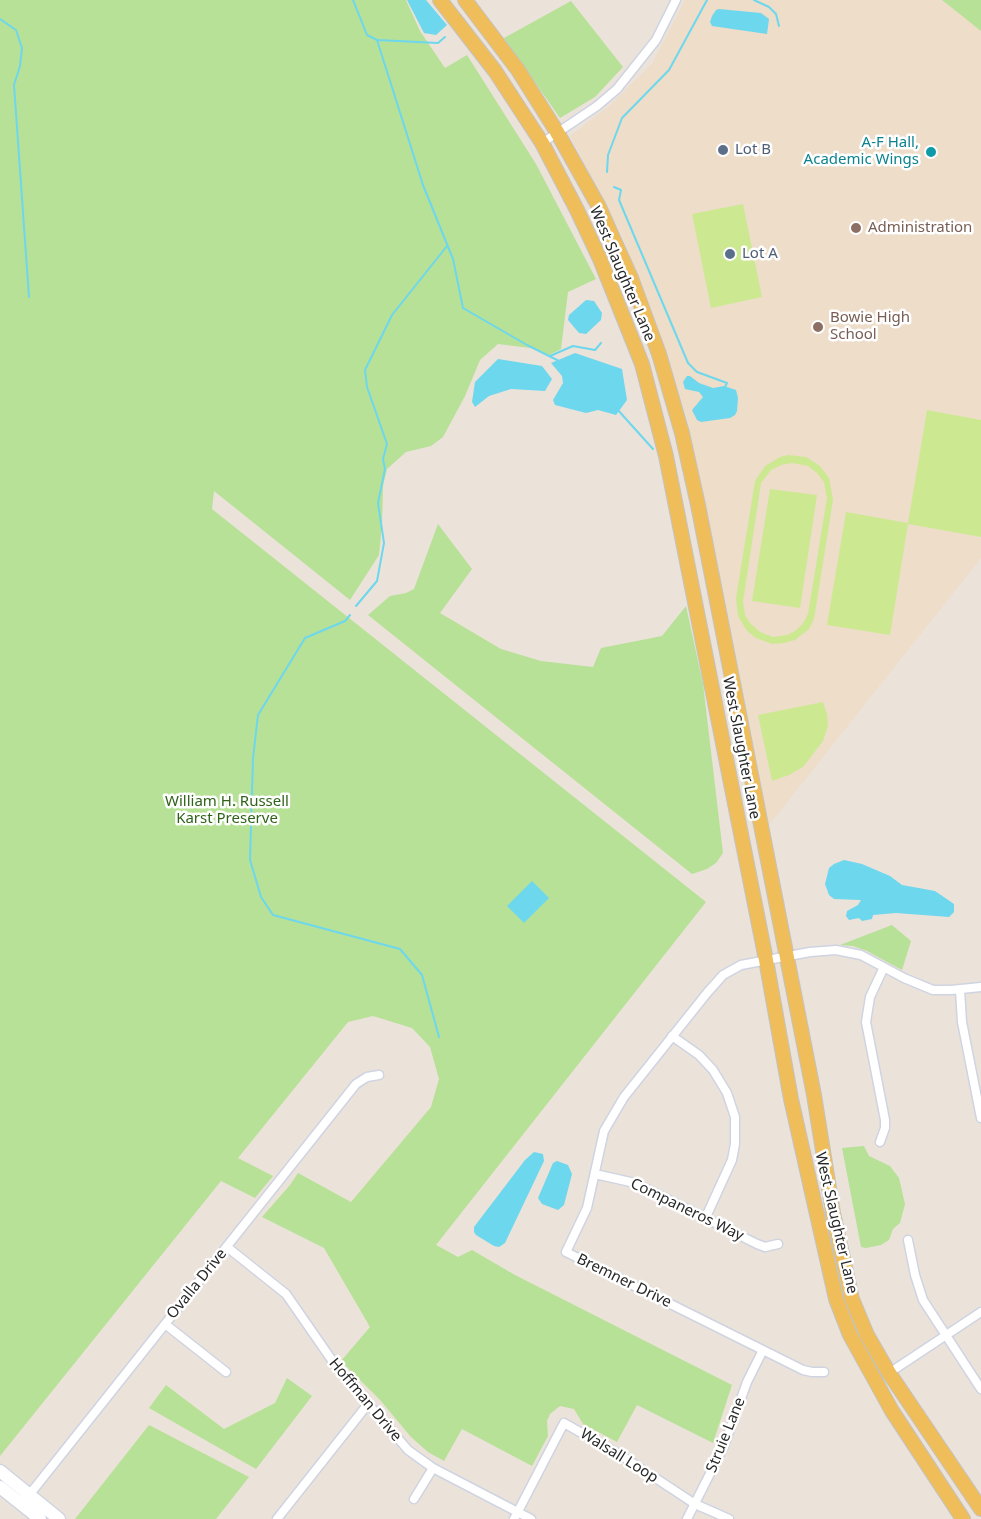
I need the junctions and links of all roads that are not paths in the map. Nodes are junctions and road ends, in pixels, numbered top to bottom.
1 (440, 0) edge
2 (465, 0) edge
3 (676, 0) edge
4 (557, 132) junction
5 (542, 143) junction
6 (685, 451) junction
7 (666, 456) junction
8 (786, 956) junction
9 (766, 960) junction
10 (884, 967) junction
11 (981, 987) edge
12 (960, 990) junction
13 (672, 1036) junction
14 (379, 1075) dead end
15 (981, 1118) edge
16 (880, 1142) dead end
17 (595, 1174) junction
18 (705, 1219) junction
19 (834, 1221) junction
20 (818, 1224) junction
21 (908, 1240) dead end
22 (778, 1244) dead end
23 (227, 1247) junction
24 (981, 1312) edge
25 (165, 1324) junction
26 (946, 1336) junction
27 (763, 1350) junction
28 (226, 1372) dead end
29 (824, 1372) dead end
30 (889, 1373) junction
31 (981, 1389) edge
32 (368, 1404) junction
33 (433, 1468) junction
34 (0, 1471) edge
35 (0, 1487) edge
36 (26, 1499) junction
37 (414, 1499) dead end
38 (695, 1504) junction
39 (980, 1507) edge
40 (516, 1516) edge
41 (962, 1517) edge
42 (40, 1519) edge
43 (59, 1519) edge
44 (277, 1519) edge
45 (531, 1519) edge
46 (687, 1519) edge
47 (729, 1519) edge

1 - 5 main road, West Slaughter Lane
2 - 4 main road, West Slaughter Lane
3 - 4 street
4 - 5 street
4 - 6 main road, West Slaughter Lane
5 - 7 main road, West Slaughter Lane
6 - 7 main road
6 - 8 main road, West Slaughter Lane
7 - 9 main road, West Slaughter Lane
8 - 9 street, Bremner Drive
8 - 10 street, Bremner Drive
8 - 19 main road, West Slaughter Lane
9 - 13 street, Bremner Drive
9 - 20 main road, West Slaughter Lane
10 - 12 street, Bremner Drive
10 - 16 street
11 - 12 street, Bremner Drive
12 - 15 street
13 - 17 street, Bremner Drive
13 - 18 street
14 - 23 street, Ovalla Drive
17 - 18 street, Companeros Way
17 - 27 street, Bremner Drive
18 - 22 street, Companeros Way
19 - 20 main road
19 - 30 main road, West Slaughter Lane
20 - 41 main road, West Slaughter Lane
21 - 26 street
23 - 25 street, Ovalla Drive
23 - 32 street, Hoffman Drive
24 - 26 street
25 - 28 street
25 - 36 street, Ovalla Drive
26 - 30 street
26 - 31 street
27 - 29 street, Bremner Drive
27 - 38 street, Struie Lane
30 - 39 main road, West Slaughter Lane
32 - 33 street, Hoffman Drive
32 - 44 street
33 - 37 street
33 - 40 street, Hoffman Drive
34 - 36 main road
35 - 36 main road
36 - 42 main road
36 - 43 main road
38 - 40 street, Walsall Loop
38 - 46 street, Struie Lane
38 - 47 street, Walsall Loop
39 - 41 main road
40 - 45 street, Hoffman Drive

